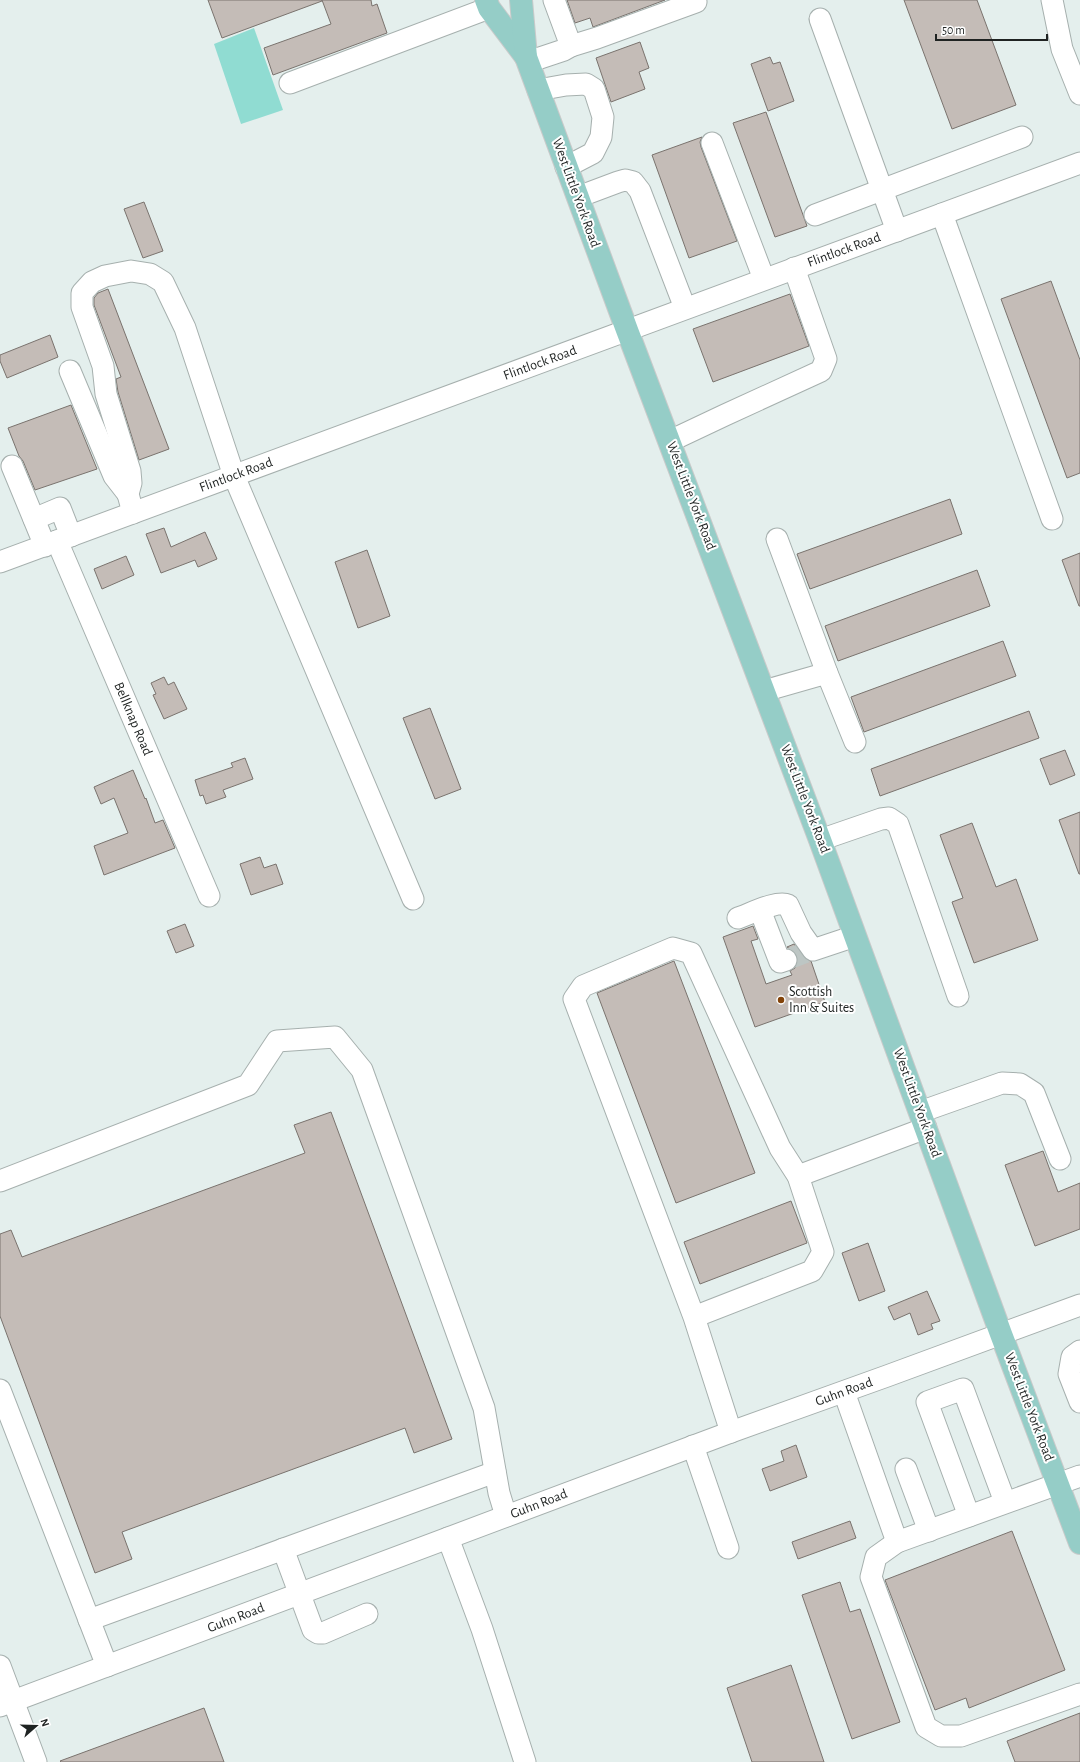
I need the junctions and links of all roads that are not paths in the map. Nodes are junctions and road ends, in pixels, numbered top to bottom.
1 (521, 0) edge
2 (554, 0) edge
3 (1052, 0) edge
4 (696, 2) dead end
5 (488, 4) edge
6 (820, 19) dead end
7 (571, 46) junction
8 (527, 59) junction
9 (290, 83) dead end
10 (538, 90) junction
11 (1080, 94) edge
12 (1022, 137) dead end
13 (712, 143) dead end
14 (1080, 163) edge
15 (566, 166) junction
16 (882, 190) junction
17 (578, 197) junction
18 (942, 214) junction
19 (815, 215) dead end
20 (898, 231) junction
21 (794, 268) junction
22 (764, 279) junction
23 (685, 308) junction
24 (627, 330) junction
25 (70, 371) dead end
26 (670, 441) junction
27 (12, 466) dead end
28 (234, 476) junction
29 (131, 504) junction
30 (34, 519) junction
31 (1052, 519) dead end
32 (777, 539) dead end
33 (58, 541) junction
34 (0, 562) edge
35 (827, 673) junction
36 (764, 691) junction
37 (855, 742) dead end
38 (820, 840) junction
39 (209, 896) dead end
40 (413, 899) dead end
41 (760, 910) junction
42 (738, 918) dead end
43 (856, 936) junction
44 (786, 960) dead end
45 (958, 996) dead end
46 (923, 1120) junction
47 (1060, 1159) dead end
48 (798, 1176) junction
49 (0, 1181) edge
50 (1080, 1304) edge
51 (694, 1317) junction
52 (1001, 1334) junction
53 (1080, 1351) edge
54 (0, 1390) edge
55 (844, 1392) junction
56 (1080, 1402) edge
57 (731, 1432) junction
58 (693, 1446) junction
59 (906, 1469) dead end
60 (495, 1472) junction
61 (1080, 1476) edge
62 (1058, 1483) junction
63 (1005, 1502) junction
64 (506, 1516) junction
65 (969, 1516) junction
66 (929, 1531) junction
67 (448, 1538) junction
68 (897, 1542) junction
69 (1080, 1543) edge
70 (728, 1548) dead end
71 (283, 1549) junction
72 (299, 1594) junction
73 (367, 1614) dead end
74 (89, 1620) junction
75 (0, 1666) edge
76 (107, 1666) junction
77 (1080, 1694) edge
78 (7, 1704) edge
79 (36, 1762) edge
80 (524, 1762) edge

1 - 8 main road, West Little York Road
2 - 7 street
3 - 11 street
4 - 7 street
5 - 8 main road, West Little York Road
5 - 9 street
6 - 16 street
7 - 8 street
8 - 10 main road, West Little York Road
10 - 15 main road, West Little York Road
10 - 15 street
12 - 16 street
13 - 22 street
14 - 18 street, Flintlock Road
15 - 17 main road, West Little York Road
16 - 19 street
16 - 20 street
17 - 23 street
17 - 24 main road, West Little York Road
18 - 20 street, Flintlock Road
18 - 31 street
20 - 21 street, Flintlock Road
21 - 22 street, Flintlock Road
21 - 26 street
22 - 23 street, Flintlock Road
23 - 24 street, Flintlock Road
24 - 26 main road, West Little York Road
24 - 28 street, Flintlock Road
25 - 29 street
26 - 36 main road, West Little York Road
27 - 30 street
28 - 29 street, Flintlock Road
28 - 29 street
28 - 40 street
29 - 33 street, Flintlock Road
30 - 33 street
30 - 33 street
32 - 35 street
33 - 34 street, Flintlock Road
33 - 39 street, Bellknap Road
35 - 36 street
35 - 37 street
36 - 38 main road, West Little York Road
38 - 43 main road, West Little York Road
38 - 45 street
41 - 42 street
41 - 43 street
41 - 44 street
43 - 46 main road, West Little York Road
46 - 47 street
46 - 48 street
46 - 52 main road, West Little York Road
48 - 51 street
48 - 51 street
49 - 60 street
50 - 52 street, Guhn Road
51 - 57 street
52 - 55 street, Guhn Road
52 - 62 main road, West Little York Road
53 - 56 street
54 - 74 street
55 - 57 street, Guhn Road
55 - 68 street
57 - 58 street, Guhn Road
58 - 64 street, Guhn Road
58 - 70 street
59 - 66 street
60 - 64 street
60 - 71 street
61 - 62 street
62 - 63 street
62 - 69 main road, West Little York Road
63 - 65 street
63 - 65 street
64 - 67 street, Guhn Road
65 - 66 street
66 - 68 street
67 - 72 street, Guhn Road
67 - 80 street
68 - 77 street
71 - 72 street
71 - 74 street
72 - 73 street
72 - 76 street, Guhn Road
74 - 76 street
75 - 78 street
76 - 78 street, Guhn Road
78 - 79 street

